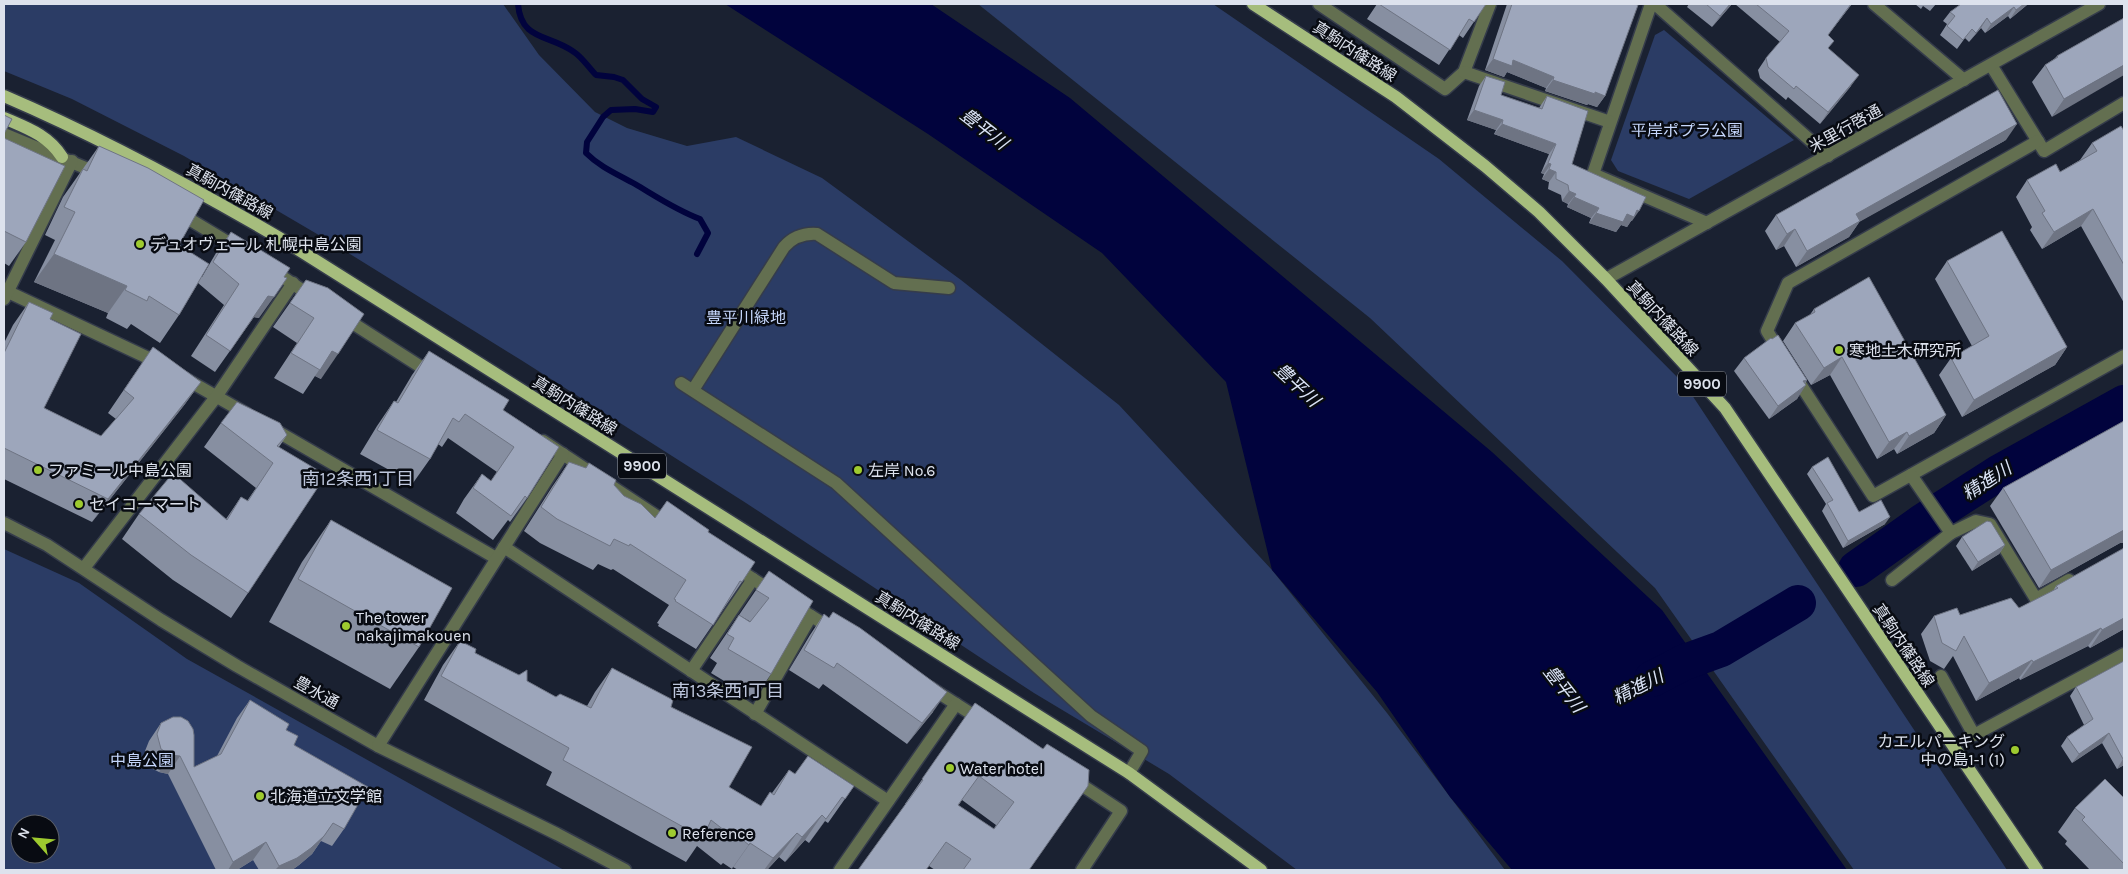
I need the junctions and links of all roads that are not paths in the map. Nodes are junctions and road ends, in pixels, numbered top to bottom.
1 (1253, 4) edge
2 (1319, 4) edge
3 (1490, 4) edge
4 (1653, 4) edge
5 (1874, 4) edge
6 (2100, 4) edge
7 (1991, 65) junction
8 (1464, 72) junction
9 (1964, 80) junction
10 (4, 96) edge
11 (2124, 103) edge
12 (4, 118) edge
13 (1610, 122) junction
14 (4, 134) edge
15 (2038, 141) junction
16 (1828, 156) junction
17 (67, 159) junction
18 (113, 179) edge
19 (169, 208) edge
20 (1707, 223) junction
21 (1606, 279) junction
22 (293, 283) junction
23 (949, 288) dead end
24 (5, 293) edge
25 (2124, 356) edge
26 (445, 382) edge
27 (216, 397) junction
28 (529, 433) edge
29 (562, 454) junction
30 (1911, 475) junction
31 (4, 524) edge
32 (1948, 528) junction
33 (679, 530) edge
34 (504, 546) junction
35 (496, 558) junction
36 (720, 558) edge
37 (84, 568) junction
38 (2084, 572) edge
39 (753, 579) junction
40 (1892, 580) dead end
41 (811, 616) junction
42 (845, 637) edge
43 (2124, 654) edge
44 (691, 671) junction
45 (1941, 676) dead end
46 (922, 683) edge
47 (956, 704) junction
48 (755, 714) junction
49 (989, 725) edge
50 (378, 746) junction
51 (1129, 772) junction
52 (1063, 773) edge
53 (888, 801) junction
54 (626, 870) edge
55 (840, 870) edge
56 (1082, 870) edge
57 (1261, 870) edge
58 (2037, 870) edge

1 - 21 main road, 真駒内篠路線 / 9900
2 - 8 street
3 - 8 street
4 - 13 street
4 - 16 street
5 - 9 street
6 - 7 street, 米里行啓通
7 - 9 street, 米里行啓通
7 - 15 street
8 - 13 street
9 - 16 street, 米里行啓通
10 - 51 main road, 真駒内篠路線 / 9900
11 - 15 street
12 - 17 main road
13 - 20 street
14 - 17 street
15 - 30 street
16 - 20 street, 米里行啓通
17 - 18 street
17 - 24 street
19 - 22 street
20 - 21 street, 米里行啓通
21 - 58 main road, 真駒内篠路線 / 9900
22 - 26 street
22 - 27 street
23 - 51 street
24 - 27 street
25 - 30 street
27 - 35 street
27 - 37 street
28 - 29 street
29 - 33 street
29 - 34 street
30 - 32 street
31 - 37 street, 豊水通
32 - 38 street
32 - 40 street
34 - 35 street
34 - 44 street
35 - 50 street
36 - 39 street
37 - 50 street, 豊水通
39 - 41 street
39 - 44 street
41 - 42 street
41 - 48 street
43 - 45 street
44 - 48 street
46 - 47 street
47 - 49 street
47 - 53 street
48 - 53 street
50 - 54 street, 豊水通
51 - 57 main road, 真駒内篠路線 / 9900
52 - 56 street
53 - 55 street

